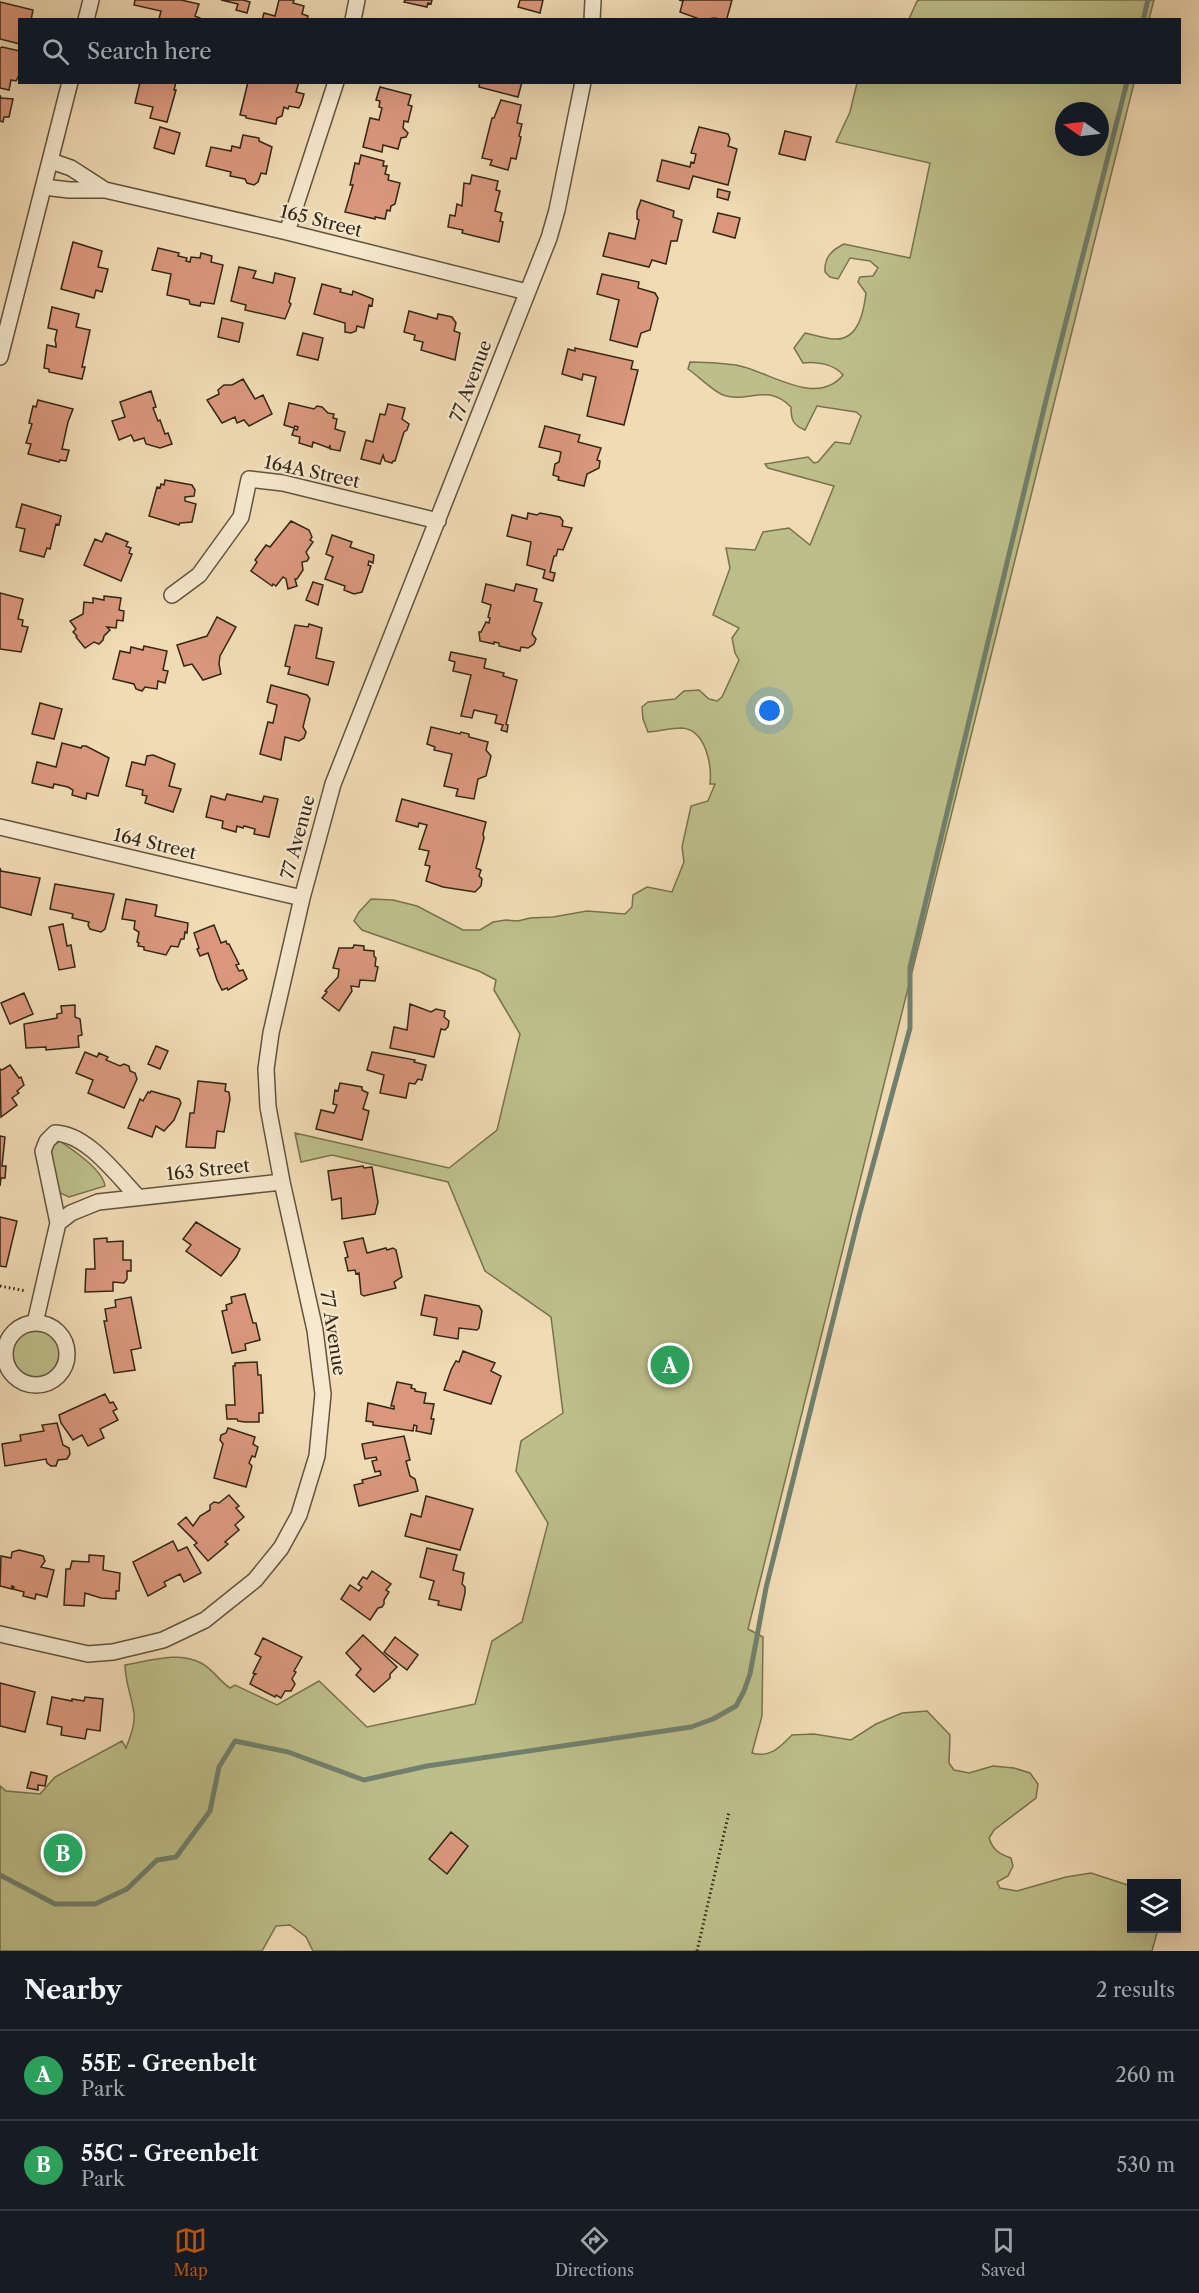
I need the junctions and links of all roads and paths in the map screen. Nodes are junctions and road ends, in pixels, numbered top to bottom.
1 (91, 0) edge
2 (357, 0) edge
3 (593, 0) edge
4 (86, 18) edge
5 (353, 18) edge
6 (592, 18) edge
7 (70, 84) edge
8 (335, 84) edge
9 (583, 84) edge
10 (51, 161) junction
11 (44, 187) junction
12 (105, 190) junction
13 (287, 232) junction
14 (527, 292) junction
15 (0, 357) edge
16 (438, 521) junction
17 (172, 595) dead end
18 (0, 827) edge
19 (302, 898) junction
20 (282, 1182) junction
21 (138, 1197) junction
22 (58, 1223) junction
23 (0, 1286) edge
24 (27, 1291) dead end
25 (35, 1323) junction
26 (0, 1634) edge
27 (729, 1812) dead end
28 (697, 1951) edge

1 - 4 street
2 - 5 street
3 - 6 street
7 - 10 street
8 - 13 street
9 - 14 street, 77 Avenue
10 - 11 street
10 - 12 street, 165 Street
11 - 12 street, 165 Street
11 - 15 street
12 - 13 street, 165 Street
13 - 14 street, 165 Street
14 - 16 street, 77 Avenue
16 - 17 street, 164A Street
16 - 19 street, 77 Avenue
18 - 19 street, 164 Street
19 - 20 street, 77 Avenue
20 - 21 street, 163 Street
20 - 26 street, 77 Avenue
21 - 22 street, 163 Street
21 - 22 street
22 - 25 street
23 - 24 path
25 - 25 street
27 - 28 path

